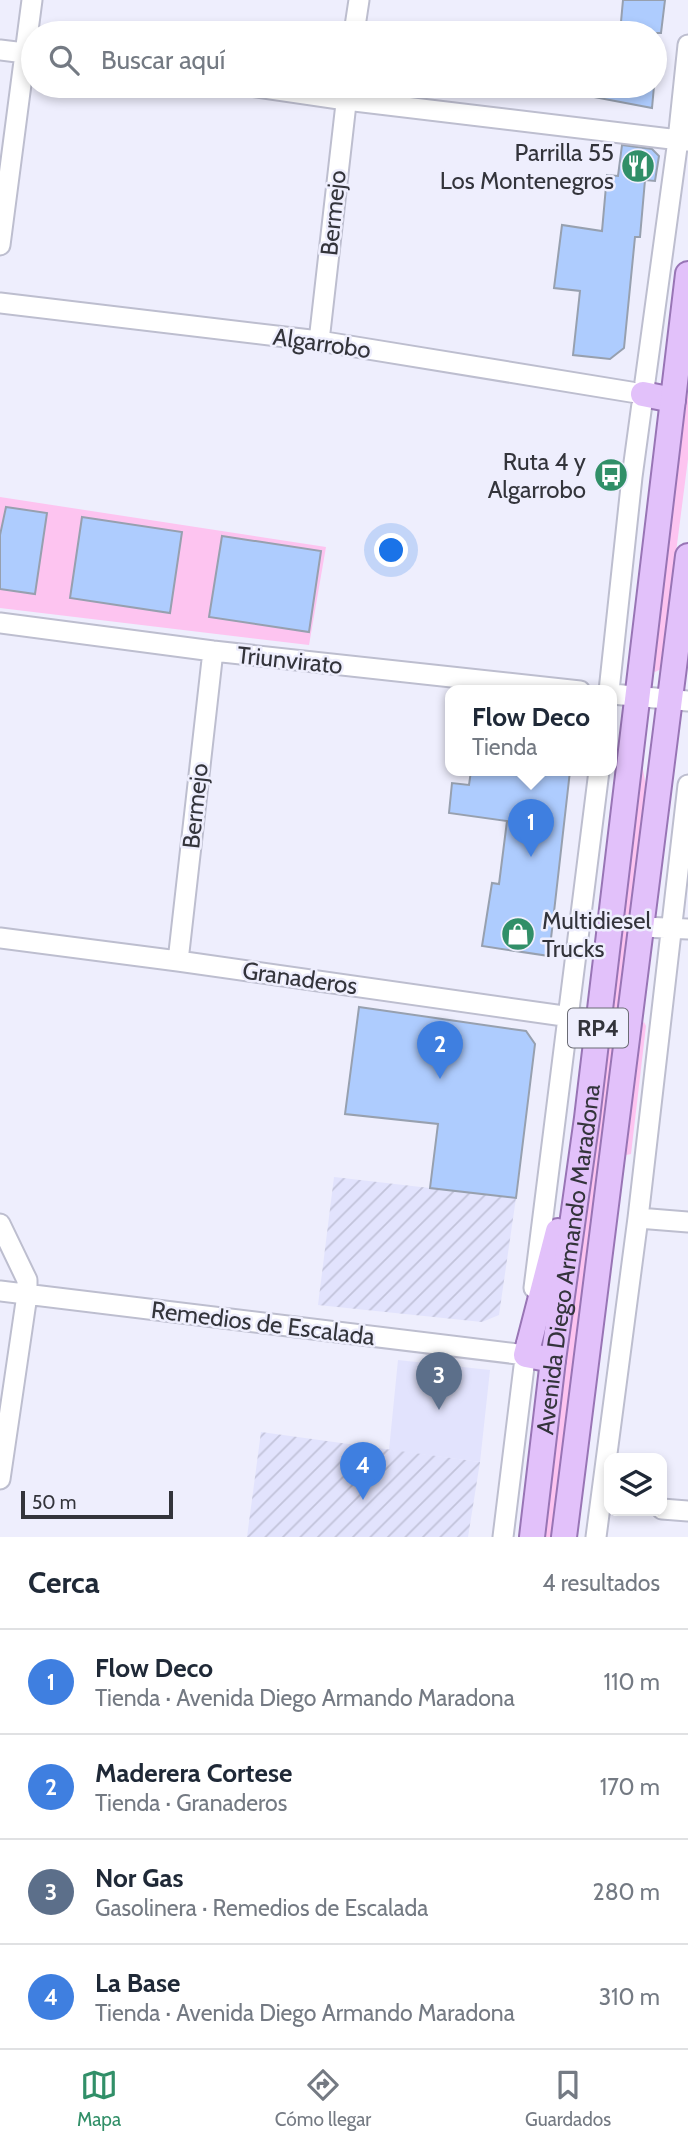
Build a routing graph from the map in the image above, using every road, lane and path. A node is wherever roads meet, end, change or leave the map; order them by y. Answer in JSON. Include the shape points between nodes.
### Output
{"nodes":[{"id":1,"x":32,"y":0,"type":"edge"},
{"id":2,"x":359,"y":0,"type":"edge"},
{"id":3,"x":31,"y":21,"type":"edge"},
{"id":4,"x":356,"y":21,"type":"edge"},
{"id":5,"x":688,"y":46,"type":"edge"},
{"id":6,"x":0,"y":50,"type":"edge"},
{"id":7,"x":21,"y":53,"type":"edge"},
{"id":8,"x":22,"y":98,"type":"edge"},
{"id":9,"x":346,"y":98,"type":"edge"},
{"id":10,"x":382,"y":98,"type":"edge"},
{"id":11,"x":683,"y":141,"type":"edge"},
{"id":12,"x":0,"y":245,"type":"edge"},
{"id":13,"x":688,"y":274,"type":"edge"},
{"id":14,"x":0,"y":303,"type":"edge"},
{"id":15,"x":319,"y":341,"type":"junction"},
{"id":16,"x":643,"y":394,"type":"junction"},
{"id":17,"x":673,"y":400,"type":"junction"},
{"id":18,"x":688,"y":556,"type":"edge"},
{"id":19,"x":0,"y":623,"type":"edge"},
{"id":20,"x":213,"y":651,"type":"junction"},
{"id":21,"x":525,"y":685,"type":"edge"},
{"id":22,"x":611,"y":685,"type":"edge"},
{"id":23,"x":617,"y":693,"type":"edge"},
{"id":24,"x":637,"y":696,"type":"junction"},
{"id":25,"x":679,"y":700,"type":"edge"},
{"id":26,"x":598,"y":776,"type":"edge"},
{"id":27,"x":688,"y":785,"type":"edge"},
{"id":28,"x":643,"y":927,"type":"junction"},
{"id":29,"x":679,"y":929,"type":"edge"},
{"id":30,"x":0,"y":939,"type":"edge"},
{"id":31,"x":178,"y":961,"type":"junction"},
{"id":32,"x":605,"y":972,"type":"junction"},
{"id":33,"x":636,"y":976,"type":"junction"},
{"id":34,"x":568,"y":1017,"type":"junction"},
{"id":35,"x":599,"y":1021,"type":"junction"},
{"id":36,"x":587,"y":1118,"type":"junction"},
{"id":37,"x":638,"y":1218,"type":"junction"},
{"id":38,"x":688,"y":1222,"type":"edge"},
{"id":39,"x":0,"y":1224,"type":"edge"},
{"id":40,"x":0,"y":1291,"type":"edge"},
{"id":41,"x":27,"y":1295,"type":"junction"},
{"id":42,"x":526,"y":1355,"type":"junction"},
{"id":43,"x":553,"y":1360,"type":"junction"},
{"id":44,"x":611,"y":1453,"type":"edge"},
{"id":45,"x":0,"y":1479,"type":"edge"},
{"id":46,"x":604,"y":1508,"type":"edge"},
{"id":47,"x":667,"y":1509,"type":"edge"},
{"id":48,"x":688,"y":1511,"type":"edge"},
{"id":49,"x":503,"y":1537,"type":"edge"},
{"id":50,"x":532,"y":1537,"type":"edge"},
{"id":51,"x":564,"y":1537,"type":"edge"},
{"id":52,"x":596,"y":1537,"type":"edge"}],
"edges":[{"from":1,"to":3,"type":"street"},
{"from":2,"to":4,"type":"street"},
{"from":5,"to":11,"type":"street"},
{"from":6,"to":7,"type":"street"},
{"from":8,"to":12,"type":"street"},
{"from":9,"to":15,"type":"street","name":"Bermejo"},
{"from":10,"to":11,"type":"street"},
{"from":11,"to":16,"type":"street"},
{"from":13,"to":17,"type":"main road","name":"Avenida Diego Armando Maradona","number":"RP4"},
{"from":14,"to":15,"type":"street","name":"Algarrobo"},
{"from":15,"to":16,"type":"street","name":"Algarrobo"},
{"from":16,"to":17,"type":"main road"},
{"from":16,"to":22,"type":"street"},
{"from":17,"to":24,"type":"main road","name":"Avenida Diego Armando Maradona","number":"RP4"},
{"from":18,"to":25,"type":"main road","name":"Avenida Diego Armando Maradona","number":"RP4"},
{"from":19,"to":20,"type":"street","name":"Triunvirato"},
{"from":20,"to":21,"type":"street","name":"Triunvirato"},
{"from":20,"to":31,"type":"street","name":"Bermejo"},
{"from":23,"to":24,"type":"street"},
{"from":24,"to":25,"type":"street"},
{"from":24,"to":32,"type":"main road","name":"Avenida Diego Armando Maradona","number":"RP4"},
{"from":25,"to":28,"type":"main road","name":"Avenida Diego Armando Maradona","number":"RP4"},
{"from":26,"to":34,"type":"street","name":"Avenida Diego Armando Maradona"},
{"from":27,"to":29,"type":"street"},
{"from":28,"to":29,"type":"street"},
{"from":28,"to":33,"type":"main road","name":"Avenida Diego Armando Maradona","number":"RP4"},
{"from":29,"to":37,"type":"street"},
{"from":30,"to":31,"type":"street","name":"Granaderos"},
{"from":31,"to":34,"type":"street","name":"Granaderos"},
{"from":32,"to":33,"type":"main road"},
{"from":32,"to":35,"type":"main road","name":"Avenida Diego Armando Maradona","number":"RP4"},
{"from":33,"to":51,"type":"main road","name":"Avenida Diego Armando Maradona","number":"RP4"},
{"from":34,"to":35,"type":"street","name":"Granaderos"},
{"from":34,"to":42,"type":"street","name":"Avenida Diego Armando Maradona"},
{"from":35,"to":36,"type":"main road","name":"Avenida Diego Armando Maradona","number":"RP4"},
{"from":36,"to":42,"type":"main road"},
{"from":36,"to":43,"type":"main road","name":"Avenida Diego Armando Maradona","number":"RP4"},
{"from":37,"to":38,"type":"street"},
{"from":37,"to":44,"type":"street"},
{"from":39,"to":41,"type":"street","via":[[27,1280]]},
{"from":40,"to":41,"type":"street","name":"Remedios de Escalada"},
{"from":41,"to":42,"type":"street","name":"Remedios de Escalada"},
{"from":41,"to":45,"type":"street"},
{"from":42,"to":43,"type":"main road"},
{"from":42,"to":49,"type":"street","name":"Avenida Diego Armando Maradona"},
{"from":43,"to":50,"type":"main road","name":"Avenida Diego Armando Maradona","number":"RP4"},
{"from":46,"to":52,"type":"street"},
{"from":47,"to":48,"type":"street"}]}
